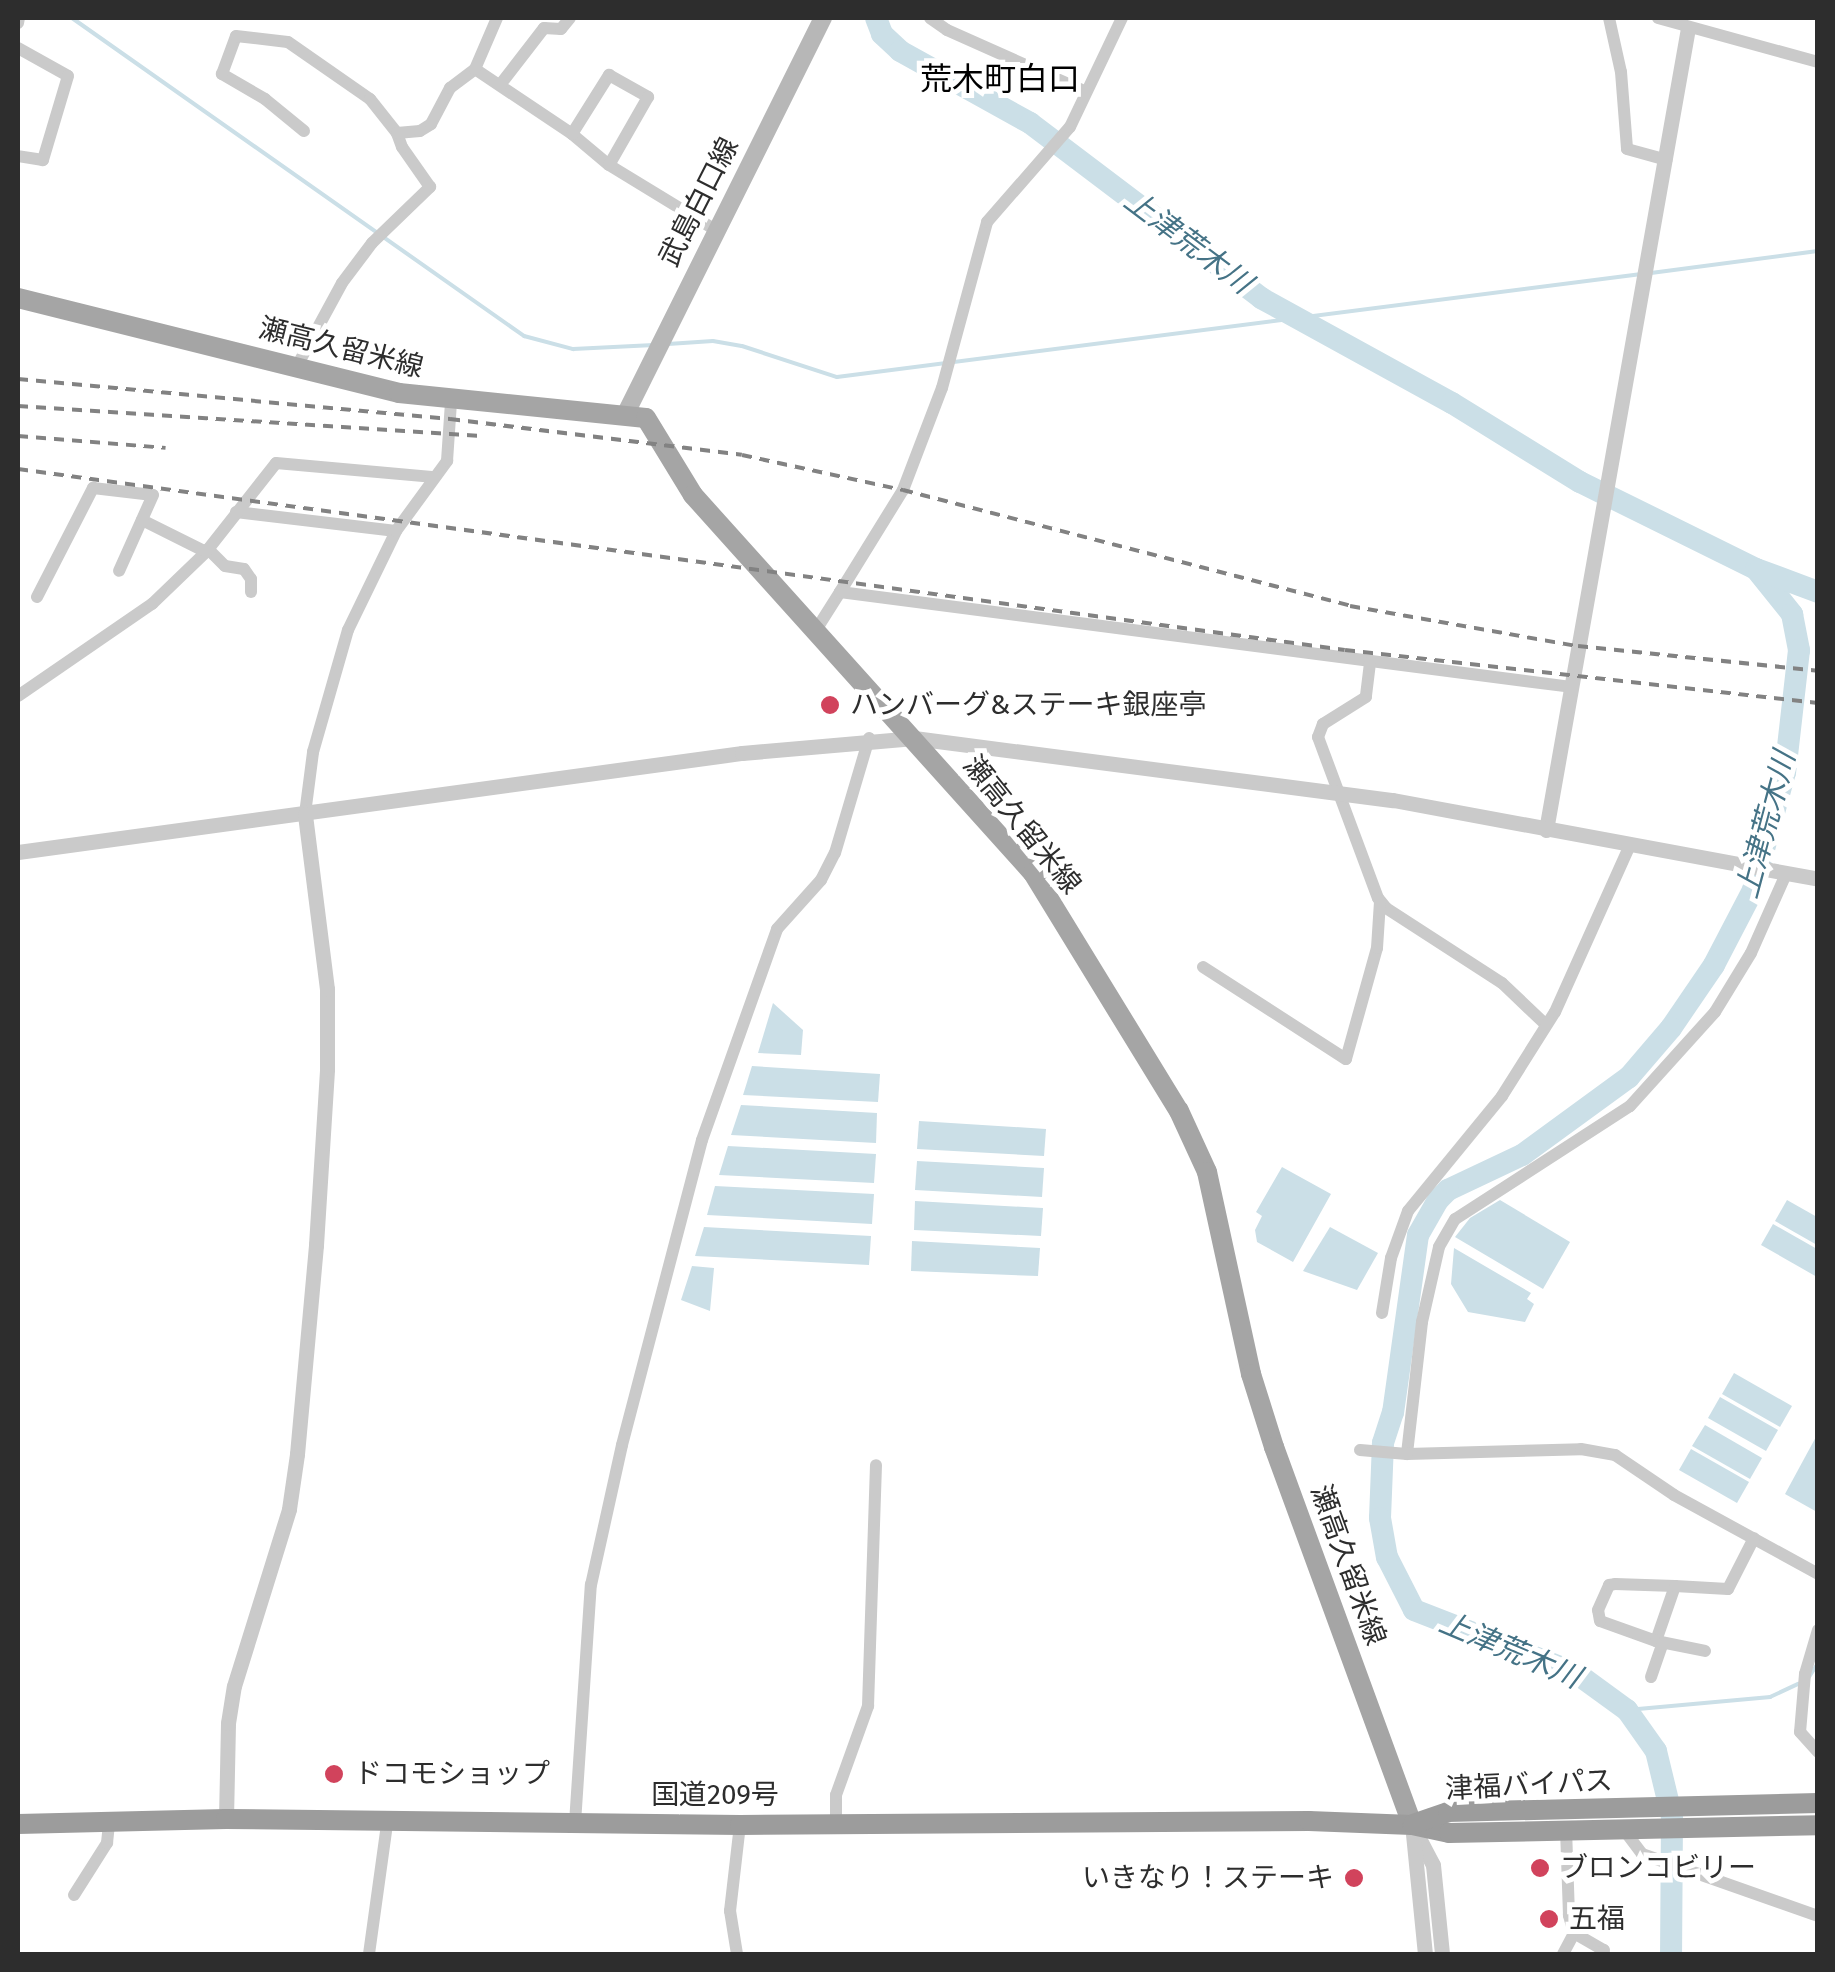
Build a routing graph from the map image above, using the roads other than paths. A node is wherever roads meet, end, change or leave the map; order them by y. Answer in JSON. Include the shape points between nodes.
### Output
{"nodes":[{"id":1,"x":496,"y":18,"type":"edge"},
{"id":2,"x":570,"y":18,"type":"edge"},
{"id":3,"x":823,"y":18,"type":"edge"},
{"id":4,"x":930,"y":18,"type":"edge"},
{"id":5,"x":1122,"y":18,"type":"edge"},
{"id":6,"x":1609,"y":18,"type":"edge"},
{"id":7,"x":1665,"y":18,"type":"edge"},
{"id":8,"x":1688,"y":28,"type":"junction"},
{"id":9,"x":18,"y":48,"type":"edge"},
{"id":10,"x":1818,"y":62,"type":"edge"},
{"id":11,"x":475,"y":68,"type":"junction"},
{"id":12,"x":500,"y":85,"type":"junction"},
{"id":13,"x":1086,"y":92,"type":"junction"},
{"id":14,"x":304,"y":131,"type":"dead end"},
{"id":15,"x":397,"y":132,"type":"junction"},
{"id":16,"x":572,"y":134,"type":"junction"},
{"id":17,"x":18,"y":156,"type":"edge"},
{"id":18,"x":1667,"y":160,"type":"junction"},
{"id":19,"x":609,"y":166,"type":"junction"},
{"id":20,"x":716,"y":230,"type":"junction"},
{"id":21,"x":18,"y":298,"type":"edge"},
{"id":22,"x":297,"y":366,"type":"junction"},
{"id":23,"x":452,"y":402,"type":"junction"},
{"id":24,"x":626,"y":413,"type":"junction"},
{"id":25,"x":434,"y":477,"type":"junction"},
{"id":26,"x":236,"y":512,"type":"junction"},
{"id":27,"x":142,"y":520,"type":"junction"},
{"id":28,"x":396,"y":531,"type":"junction"},
{"id":29,"x":207,"y":550,"type":"junction"},
{"id":30,"x":120,"y":571,"type":"dead end"},
{"id":31,"x":251,"y":592,"type":"dead end"},
{"id":32,"x":840,"y":592,"type":"junction"},
{"id":33,"x":37,"y":597,"type":"dead end"},
{"id":34,"x":816,"y":630,"type":"junction"},
{"id":35,"x":1370,"y":663,"type":"junction"},
{"id":36,"x":1571,"y":687,"type":"junction"},
{"id":37,"x":18,"y":696,"type":"edge"},
{"id":38,"x":870,"y":738,"type":"junction"},
{"id":39,"x":914,"y":738,"type":"junction"},
{"id":40,"x":1342,"y":793,"type":"junction"},
{"id":41,"x":305,"y":814,"type":"junction"},
{"id":42,"x":1546,"y":830,"type":"junction"},
{"id":43,"x":1630,"y":845,"type":"junction"},
{"id":44,"x":18,"y":852,"type":"edge"},
{"id":45,"x":1786,"y":874,"type":"junction"},
{"id":46,"x":1818,"y":879,"type":"edge"},
{"id":47,"x":1380,"y":901,"type":"junction"},
{"id":48,"x":1203,"y":967,"type":"dead end"},
{"id":49,"x":1544,"y":1023,"type":"junction"},
{"id":50,"x":1382,"y":1313,"type":"dead end"},
{"id":51,"x":1360,"y":1450,"type":"dead end"},
{"id":52,"x":1408,"y":1454,"type":"junction"},
{"id":53,"x":876,"y":1466,"type":"dead end"},
{"id":54,"x":1754,"y":1538,"type":"junction"},
{"id":55,"x":1818,"y":1574,"type":"edge"},
{"id":56,"x":1674,"y":1586,"type":"junction"},
{"id":57,"x":1818,"y":1630,"type":"edge"},
{"id":58,"x":1659,"y":1642,"type":"junction"},
{"id":59,"x":1706,"y":1650,"type":"dead end"},
{"id":60,"x":1651,"y":1677,"type":"dead end"},
{"id":61,"x":1818,"y":1752,"type":"edge"},
{"id":62,"x":1818,"y":1802,"type":"edge"},
{"id":63,"x":226,"y":1820,"type":"junction"},
{"id":64,"x":836,"y":1822,"type":"junction"},
{"id":65,"x":575,"y":1823,"type":"junction"},
{"id":66,"x":18,"y":1824,"type":"edge"},
{"id":67,"x":109,"y":1824,"type":"junction"},
{"id":68,"x":388,"y":1824,"type":"junction"},
{"id":69,"x":740,"y":1824,"type":"junction"},
{"id":70,"x":1412,"y":1824,"type":"junction"},
{"id":71,"x":1818,"y":1825,"type":"edge"},
{"id":72,"x":1624,"y":1830,"type":"junction"},
{"id":73,"x":1566,"y":1831,"type":"junction"},
{"id":74,"x":74,"y":1894,"type":"dead end"},
{"id":75,"x":1817,"y":1916,"type":"edge"},
{"id":76,"x":1574,"y":1933,"type":"junction"},
{"id":77,"x":369,"y":1954,"type":"edge"},
{"id":78,"x":737,"y":1954,"type":"edge"},
{"id":79,"x":1425,"y":1954,"type":"edge"},
{"id":80,"x":1442,"y":1954,"type":"edge"},
{"id":81,"x":1564,"y":1954,"type":"edge"},
{"id":82,"x":1601,"y":1954,"type":"edge"}],
"edges":[{"from":1,"to":11,"type":"street"},
{"from":2,"to":12,"type":"street","via":[[560,30],[544,28]]},
{"from":3,"to":20,"type":"main road","name":"武島白口線"},
{"from":4,"to":13,"type":"street"},
{"from":5,"to":13,"type":"street"},
{"from":6,"to":18,"type":"street","via":[[1627,149]]},
{"from":7,"to":8,"type":"street"},
{"from":8,"to":10,"type":"street"},
{"from":8,"to":18,"type":"street"},
{"from":9,"to":17,"type":"street","via":[[68,76],[44,160]]},
{"from":11,"to":12,"type":"street"},
{"from":11,"to":15,"type":"street","via":[[450,88],[432,124],[420,132]]},
{"from":12,"to":16,"type":"street"},
{"from":13,"to":32,"type":"street","via":[[1070,127],[987,222],[942,388],[903,490]]},
{"from":14,"to":15,"type":"street","via":[[222,74],[236,36],[288,42],[370,99]]},
{"from":15,"to":22,"type":"street","via":[[430,187],[342,282]]},
{"from":16,"to":19,"type":"street"},
{"from":16,"to":19,"type":"street","via":[[610,75],[648,97]]},
{"from":18,"to":36,"type":"street"},
{"from":19,"to":20,"type":"street"},
{"from":20,"to":24,"type":"main road","name":"武島白口線"},
{"from":21,"to":22,"type":"main road","name":"瀬高久留米線"},
{"from":22,"to":23,"type":"main road","name":"瀬高久留米線"},
{"from":23,"to":24,"type":"main road","name":"瀬高久留米線"},
{"from":23,"to":25,"type":"street","via":[[447,461]]},
{"from":24,"to":34,"type":"main road","name":"瀬高久留米線","via":[[646,418],[686,486]]},
{"from":25,"to":26,"type":"street","via":[[284,460]]},
{"from":25,"to":28,"type":"street"},
{"from":26,"to":28,"type":"street"},
{"from":26,"to":29,"type":"street"},
{"from":27,"to":29,"type":"street"},
{"from":27,"to":30,"type":"street"},
{"from":27,"to":33,"type":"street","via":[[153,496],[93,488]]},
{"from":28,"to":41,"type":"street","via":[[343,644],[313,752]]},
{"from":29,"to":31,"type":"street","via":[[225,566],[244,570]]},
{"from":29,"to":37,"type":"street","via":[[127,624]]},
{"from":32,"to":34,"type":"street"},
{"from":32,"to":35,"type":"street"},
{"from":34,"to":39,"type":"main road","name":"瀬高久留米線"},
{"from":35,"to":36,"type":"street"},
{"from":35,"to":40,"type":"street","via":[[1366,697],[1318,730]]},
{"from":36,"to":42,"type":"street"},
{"from":38,"to":39,"type":"street"},
{"from":38,"to":41,"type":"street"},
{"from":38,"to":65,"type":"street","via":[[835,853],[821,880],[777,929],[702,1140],[592,1585]]},
{"from":39,"to":40,"type":"street"},
{"from":39,"to":70,"type":"main road","name":"瀬高久留米線","via":[[1033,872],[1170,1095],[1208,1172],[1251,1374]]},
{"from":40,"to":42,"type":"street"},
{"from":40,"to":47,"type":"street"},
{"from":41,"to":44,"type":"street"},
{"from":41,"to":63,"type":"street","via":[[327,989],[316,1245],[297,1454],[288,1509],[234,1686]]},
{"from":42,"to":43,"type":"street"},
{"from":43,"to":45,"type":"street"},
{"from":43,"to":49,"type":"street","via":[[1555,1012]]},
{"from":45,"to":46,"type":"street"},
{"from":45,"to":52,"type":"street","via":[[1751,953],[1715,1012],[1630,1106],[1455,1220],[1439,1247],[1422,1322]]},
{"from":47,"to":48,"type":"street","via":[[1377,948],[1346,1059]]},
{"from":47,"to":49,"type":"street","via":[[1502,983]]},
{"from":49,"to":50,"type":"street","via":[[1502,1096],[1408,1211]]},
{"from":51,"to":52,"type":"street"},
{"from":52,"to":54,"type":"street","via":[[1582,1449],[1615,1455]]},
{"from":53,"to":64,"type":"street","via":[[868,1706],[836,1796]]},
{"from":54,"to":55,"type":"street"},
{"from":54,"to":56,"type":"street","via":[[1728,1589]]},
{"from":56,"to":58,"type":"street"},
{"from":56,"to":58,"type":"street","via":[[1608,1584],[1598,1610],[1600,1621]]},
{"from":57,"to":61,"type":"street","via":[[1805,1674],[1800,1732]]},
{"from":58,"to":59,"type":"street"},
{"from":58,"to":60,"type":"street"},
{"from":62,"to":70,"type":"highway","name":"津福バイパス","via":[[1448,1812]]},
{"from":63,"to":67,"type":"highway","name":"国道209号"},
{"from":63,"to":68,"type":"highway","name":"国道209号"},
{"from":64,"to":69,"type":"highway","name":"国道209号"},
{"from":64,"to":70,"type":"highway","name":"国道209号"},
{"from":65,"to":68,"type":"highway","name":"国道209号"},
{"from":65,"to":69,"type":"highway","name":"国道209号"},
{"from":66,"to":67,"type":"highway","name":"国道209号"},
{"from":67,"to":74,"type":"street","via":[[107,1843]]},
{"from":68,"to":77,"type":"street"},
{"from":69,"to":78,"type":"street","via":[[730,1911]]},
{"from":70,"to":73,"type":"highway","name":"津福バイパス","via":[[1449,1833]]},
{"from":70,"to":79,"type":"street"},
{"from":70,"to":80,"type":"street","via":[[1434,1865]]},
{"from":71,"to":72,"type":"highway","name":"津福バイパス"},
{"from":72,"to":73,"type":"highway","name":"津福バイパス"},
{"from":72,"to":75,"type":"street","via":[[1642,1854]]},
{"from":73,"to":76,"type":"street"},
{"from":76,"to":81,"type":"street"},
{"from":76,"to":82,"type":"street"}]}
